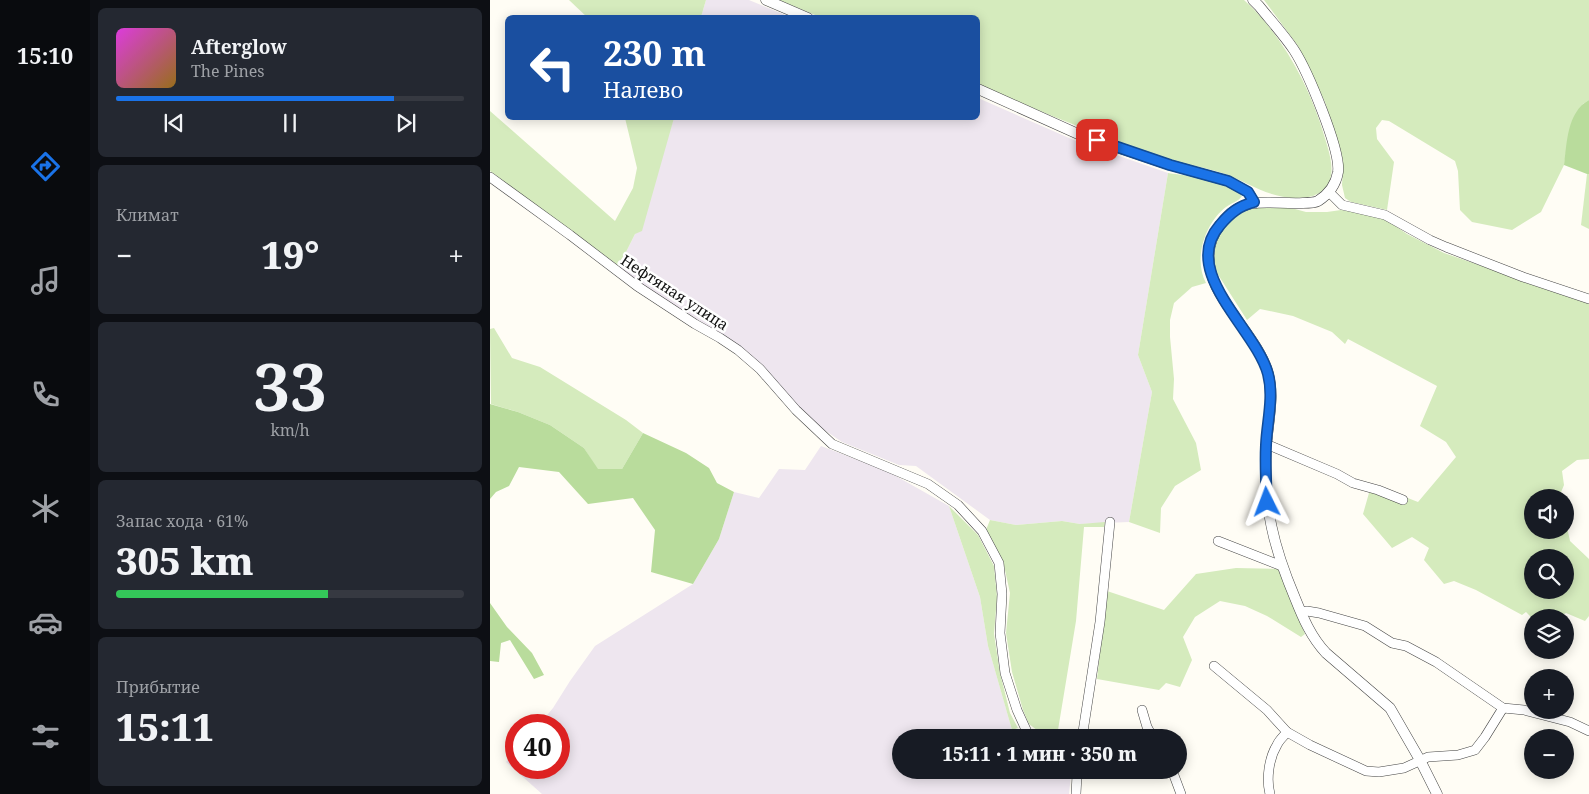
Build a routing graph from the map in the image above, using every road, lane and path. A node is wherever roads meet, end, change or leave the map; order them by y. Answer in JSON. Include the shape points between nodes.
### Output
{"nodes":[{"id":1,"x":766,"y":0,"type":"edge"},
{"id":2,"x":1253,"y":0,"type":"edge"},
{"id":3,"x":801,"y":15,"type":"edge"},
{"id":4,"x":980,"y":90,"type":"edge"},
{"id":5,"x":490,"y":177,"type":"edge"},
{"id":6,"x":1329,"y":192,"type":"junction"},
{"id":7,"x":1254,"y":202,"type":"junction"},
{"id":8,"x":1589,"y":299,"type":"edge"},
{"id":9,"x":1266,"y":444,"type":"junction"},
{"id":10,"x":1403,"y":500,"type":"dead end"},
{"id":11,"x":1110,"y":522,"type":"dead end"},
{"id":12,"x":1218,"y":541,"type":"dead end"},
{"id":13,"x":1282,"y":566,"type":"junction"},
{"id":14,"x":1301,"y":612,"type":"junction"},
{"id":15,"x":1214,"y":666,"type":"dead end"},
{"id":16,"x":1503,"y":708,"type":"junction"},
{"id":17,"x":1142,"y":710,"type":"dead end"},
{"id":18,"x":1026,"y":729,"type":"edge"},
{"id":19,"x":1083,"y":729,"type":"edge"},
{"id":20,"x":1148,"y":729,"type":"edge"},
{"id":21,"x":1589,"y":731,"type":"edge"},
{"id":22,"x":1287,"y":732,"type":"junction"},
{"id":23,"x":1420,"y":760,"type":"junction"},
{"id":24,"x":1077,"y":779,"type":"edge"},
{"id":25,"x":1175,"y":779,"type":"edge"},
{"id":26,"x":1076,"y":794,"type":"edge"},
{"id":27,"x":1181,"y":794,"type":"edge"},
{"id":28,"x":1270,"y":794,"type":"edge"},
{"id":29,"x":1436,"y":794,"type":"edge"}],
"edges":[{"from":1,"to":3,"type":"street"},
{"from":2,"to":6,"type":"street","via":[[1294,50],[1322,107],[1338,170]]},
{"from":4,"to":7,"type":"street","via":[[1078,134],[1228,181],[1248,192]]},
{"from":5,"to":18,"type":"street","name":"Нефтяная улица","via":[[637,286],[738,350],[832,444],[928,484],[958,505],[982,531],[999,563],[1002,594],[1000,633],[1005,673]]},
{"from":6,"to":7,"type":"street","via":[[1317,202]]},
{"from":6,"to":8,"type":"street","via":[[1342,205],[1385,214],[1446,248]]},
{"from":7,"to":9,"type":"street","via":[[1230,213],[1215,230],[1208,261],[1218,291],[1252,340],[1268,373],[1271,390]]},
{"from":9,"to":10,"type":"street","via":[[1353,483]]},
{"from":9,"to":13,"type":"street","via":[[1267,502]]},
{"from":11,"to":19,"type":"street","via":[[1100,622]]},
{"from":12,"to":13,"type":"street"},
{"from":13,"to":14,"type":"street"},
{"from":14,"to":16,"type":"street","via":[[1319,613],[1365,626],[1392,643],[1406,646],[1436,662]]},
{"from":14,"to":23,"type":"street","via":[[1316,643],[1390,708]]},
{"from":15,"to":22,"type":"street","via":[[1268,710]]},
{"from":16,"to":21,"type":"street","via":[[1570,722]]},
{"from":16,"to":23,"type":"street","via":[[1475,750]]},
{"from":17,"to":20,"type":"street"},
{"from":22,"to":23,"type":"street","via":[[1366,771],[1404,768]]},
{"from":22,"to":28,"type":"street","via":[[1273,753],[1269,770]]},
{"from":23,"to":29,"type":"street"},
{"from":24,"to":26,"type":"street"},
{"from":25,"to":27,"type":"street"}]}
